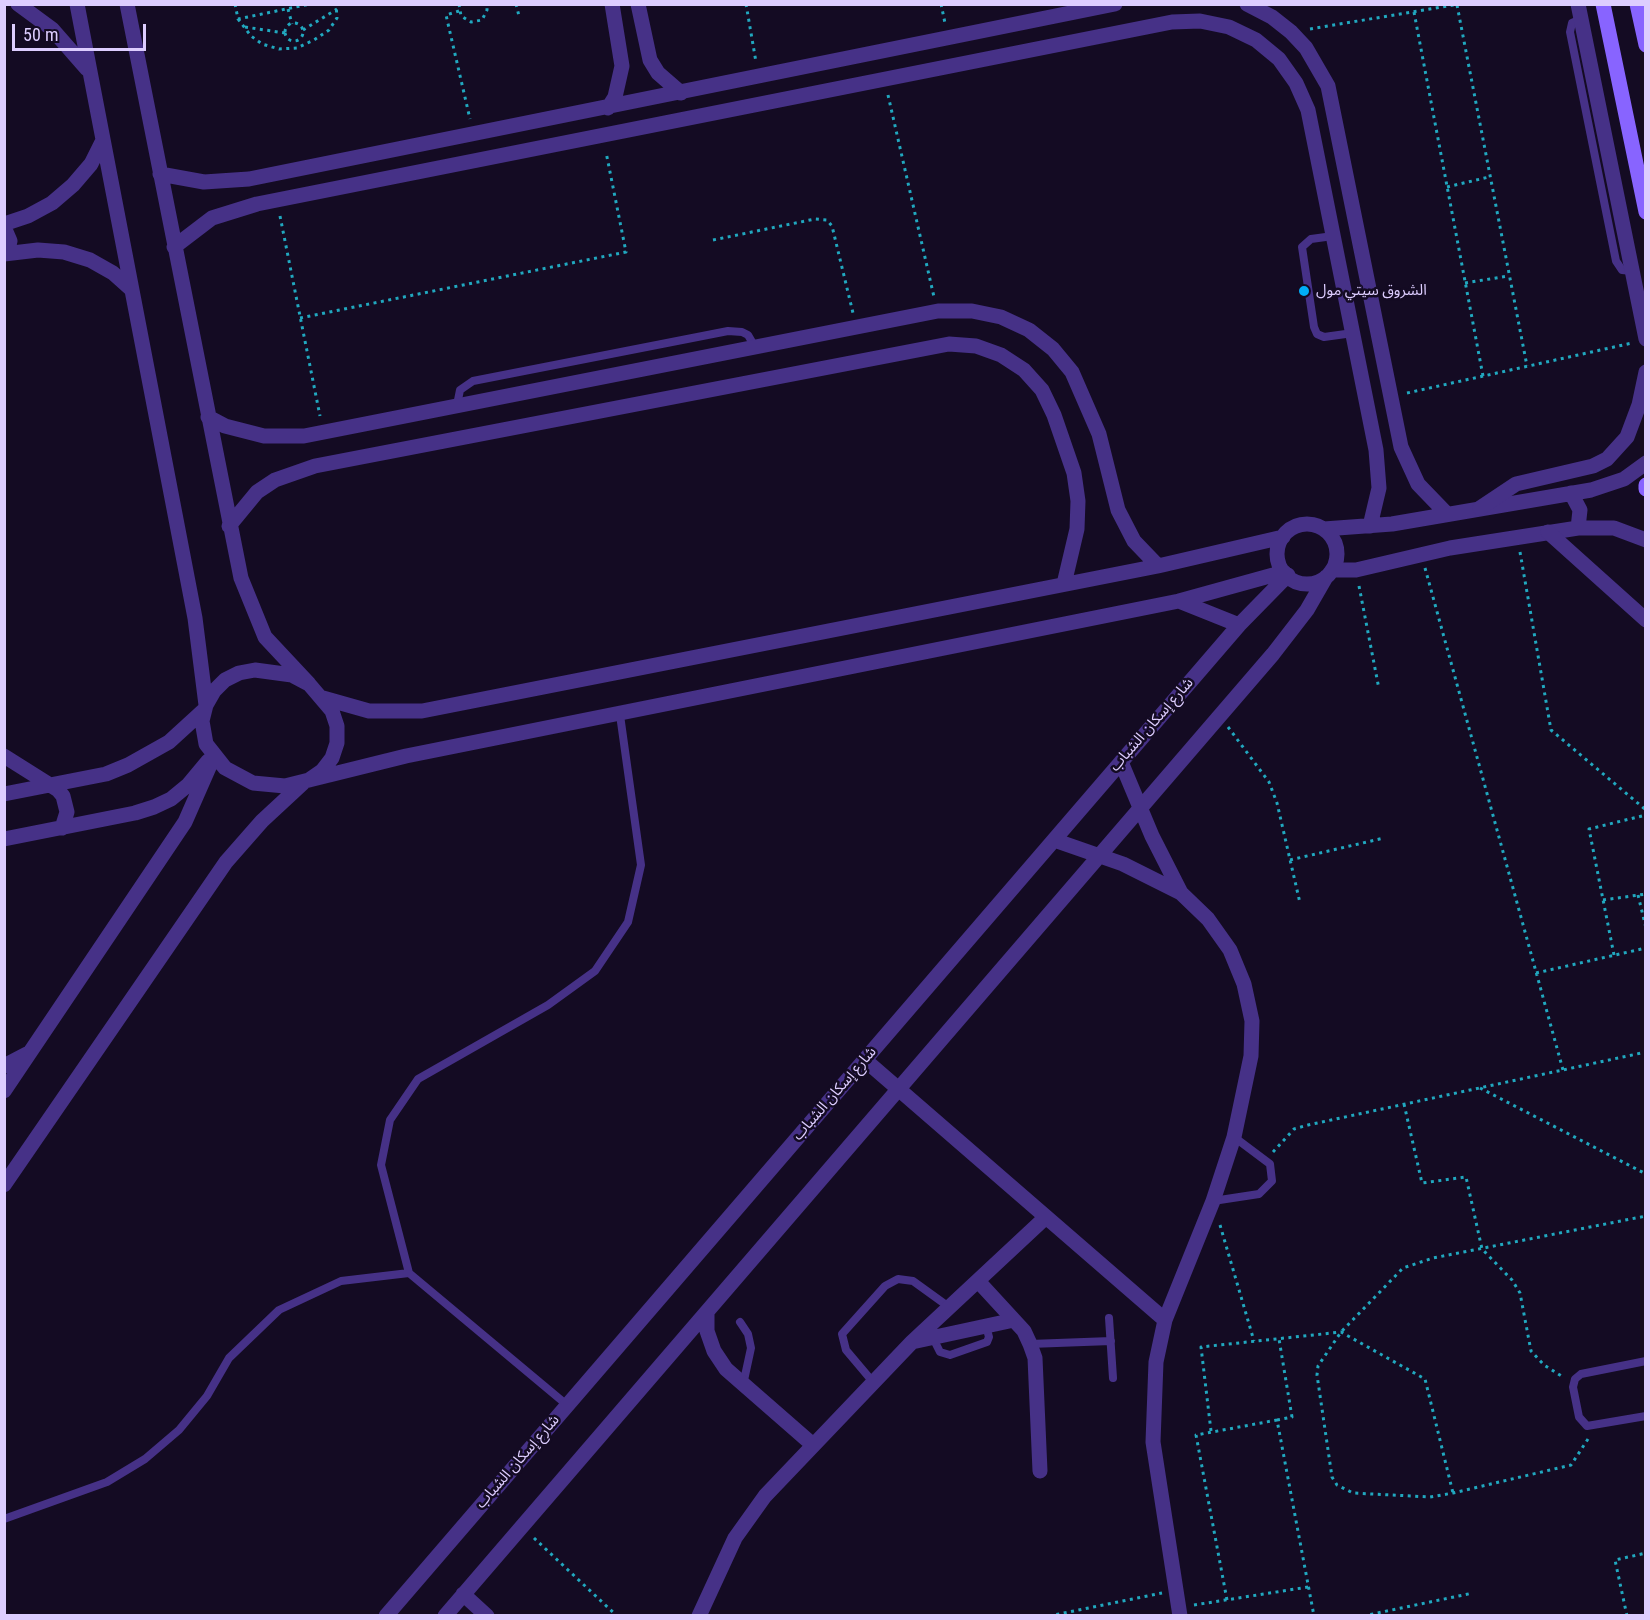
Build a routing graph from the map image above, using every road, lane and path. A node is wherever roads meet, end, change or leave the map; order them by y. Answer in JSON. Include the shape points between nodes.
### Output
{"nodes":[{"id":1,"x":18,"y":4,"type":"edge"},
{"id":2,"x":77,"y":4,"type":"edge"},
{"id":3,"x":127,"y":4,"type":"edge"},
{"id":4,"x":235,"y":4,"type":"edge"},
{"id":5,"x":310,"y":4,"type":"edge"},
{"id":6,"x":459,"y":4,"type":"edge"},
{"id":7,"x":487,"y":4,"type":"edge"},
{"id":8,"x":516,"y":4,"type":"edge"},
{"id":9,"x":612,"y":4,"type":"edge"},
{"id":10,"x":638,"y":4,"type":"edge"},
{"id":11,"x":746,"y":4,"type":"edge"},
{"id":12,"x":1115,"y":4,"type":"edge"},
{"id":13,"x":1247,"y":4,"type":"edge"},
{"id":14,"x":1603,"y":4,"type":"edge"},
{"id":15,"x":1637,"y":4,"type":"edge"},
{"id":16,"x":1458,"y":5,"type":"edge"},
{"id":17,"x":337,"y":7,"type":"edge"},
{"id":18,"x":288,"y":9,"type":"junction"},
{"id":19,"x":459,"y":12,"type":"junction"},
{"id":20,"x":1414,"y":12,"type":"junction"},
{"id":21,"x":1579,"y":12,"type":"edge"},
{"id":22,"x":519,"y":16,"type":"dead end"},
{"id":23,"x":238,"y":19,"type":"junction"},
{"id":24,"x":292,"y":24,"type":"junction"},
{"id":25,"x":243,"y":26,"type":"junction"},
{"id":26,"x":303,"y":30,"type":"junction"},
{"id":27,"x":1291,"y":32,"type":"junction"},
{"id":28,"x":285,"y":33,"type":"junction"},
{"id":29,"x":296,"y":41,"type":"junction"},
{"id":30,"x":1646,"y":45,"type":"edge"},
{"id":31,"x":297,"y":48,"type":"junction"},
{"id":32,"x":90,"y":72,"type":"junction"},
{"id":33,"x":759,"y":77,"type":"junction"},
{"id":34,"x":884,"y":79,"type":"junction"},
{"id":35,"x":681,"y":93,"type":"junction"},
{"id":36,"x":608,"y":108,"type":"junction"},
{"id":37,"x":473,"y":135,"type":"junction"},
{"id":38,"x":602,"y":135,"type":"junction"},
{"id":39,"x":103,"y":140,"type":"junction"},
{"id":40,"x":160,"y":174,"type":"junction"},
{"id":41,"x":1490,"y":177,"type":"junction"},
{"id":42,"x":1447,"y":188,"type":"junction"},
{"id":43,"x":276,"y":200,"type":"junction"},
{"id":44,"x":1646,"y":212,"type":"edge"},
{"id":45,"x":4,"y":226,"type":"edge"},
{"id":46,"x":1333,"y":236,"type":"junction"},
{"id":47,"x":713,"y":240,"type":"dead end"},
{"id":48,"x":174,"y":247,"type":"junction"},
{"id":49,"x":6,"y":253,"type":"edge"},
{"id":50,"x":1509,"y":275,"type":"junction"},
{"id":51,"x":1466,"y":283,"type":"junction"},
{"id":52,"x":132,"y":290,"type":"junction"},
{"id":53,"x":938,"y":311,"type":"junction"},
{"id":54,"x":300,"y":318,"type":"junction"},
{"id":55,"x":856,"y":327,"type":"junction"},
{"id":56,"x":1353,"y":333,"type":"junction"},
{"id":57,"x":1640,"y":340,"type":"edge"},
{"id":58,"x":1527,"y":366,"type":"junction"},
{"id":59,"x":1646,"y":372,"type":"edge"},
{"id":60,"x":1483,"y":376,"type":"junction"},
{"id":61,"x":1391,"y":396,"type":"junction"},
{"id":62,"x":208,"y":417,"type":"junction"},
{"id":63,"x":323,"y":432,"type":"junction"},
{"id":64,"x":1646,"y":463,"type":"edge"},
{"id":65,"x":1571,"y":493,"type":"junction"},
{"id":66,"x":1480,"y":508,"type":"junction"},
{"id":67,"x":1446,"y":513,"type":"junction"},
{"id":68,"x":229,"y":526,"type":"junction"},
{"id":69,"x":1370,"y":526,"type":"junction"},
{"id":70,"x":1578,"y":528,"type":"junction"},
{"id":71,"x":1324,"y":529,"type":"junction"},
{"id":72,"x":1548,"y":532,"type":"junction"},
{"id":73,"x":1283,"y":537,"type":"junction"},
{"id":74,"x":1518,"y":537,"type":"junction"},
{"id":75,"x":1646,"y":540,"type":"edge"},
{"id":76,"x":1421,"y":554,"type":"junction"},
{"id":77,"x":1158,"y":566,"type":"junction"},
{"id":78,"x":1356,"y":570,"type":"junction"},
{"id":79,"x":1286,"y":574,"type":"junction"},
{"id":80,"x":1329,"y":574,"type":"junction"},
{"id":81,"x":1064,"y":584,"type":"junction"},
{"id":82,"x":1179,"y":602,"type":"junction"},
{"id":83,"x":1646,"y":620,"type":"edge"},
{"id":84,"x":1239,"y":625,"type":"junction"},
{"id":85,"x":309,"y":684,"type":"junction"},
{"id":86,"x":1379,"y":689,"type":"dead end"},
{"id":87,"x":323,"y":698,"type":"junction"},
{"id":88,"x":205,"y":707,"type":"junction"},
{"id":89,"x":620,"y":714,"type":"junction"},
{"id":90,"x":1220,"y":717,"type":"junction"},
{"id":91,"x":213,"y":755,"type":"junction"},
{"id":92,"x":4,"y":756,"type":"edge"},
{"id":93,"x":1121,"y":762,"type":"junction"},
{"id":94,"x":306,"y":782,"type":"junction"},
{"id":95,"x":51,"y":785,"type":"junction"},
{"id":96,"x":4,"y":794,"type":"edge"},
{"id":97,"x":1141,"y":809,"type":"junction"},
{"id":98,"x":1646,"y":810,"type":"edge"},
{"id":99,"x":1646,"y":815,"type":"edge"},
{"id":100,"x":62,"y":828,"type":"junction"},
{"id":101,"x":1384,"y":838,"type":"dead end"},
{"id":102,"x":4,"y":839,"type":"edge"},
{"id":103,"x":1054,"y":840,"type":"junction"},
{"id":104,"x":1100,"y":856,"type":"junction"},
{"id":105,"x":1290,"y":860,"type":"junction"},
{"id":106,"x":1181,"y":892,"type":"junction"},
{"id":107,"x":1646,"y":894,"type":"edge"},
{"id":108,"x":1638,"y":895,"type":"junction"},
{"id":109,"x":1603,"y":900,"type":"junction"},
{"id":110,"x":1300,"y":903,"type":"dead end"},
{"id":111,"x":1646,"y":928,"type":"edge"},
{"id":112,"x":1646,"y":948,"type":"edge"},
{"id":113,"x":1614,"y":955,"type":"junction"},
{"id":114,"x":1536,"y":973,"type":"junction"},
{"id":115,"x":30,"y":1052,"type":"junction"},
{"id":116,"x":1646,"y":1052,"type":"edge"},
{"id":117,"x":865,"y":1060,"type":"junction"},
{"id":118,"x":4,"y":1066,"type":"edge"},
{"id":119,"x":1563,"y":1070,"type":"junction"},
{"id":120,"x":1480,"y":1088,"type":"junction"},
{"id":121,"x":899,"y":1089,"type":"junction"},
{"id":122,"x":4,"y":1091,"type":"edge"},
{"id":123,"x":1404,"y":1104,"type":"junction"},
{"id":124,"x":1234,"y":1137,"type":"junction"},
{"id":125,"x":1265,"y":1160,"type":"junction"},
{"id":126,"x":1646,"y":1173,"type":"edge"},
{"id":127,"x":4,"y":1185,"type":"edge"},
{"id":128,"x":1213,"y":1201,"type":"junction"},
{"id":129,"x":1646,"y":1216,"type":"edge"},
{"id":130,"x":1046,"y":1217,"type":"junction"},
{"id":131,"x":1482,"y":1249,"type":"junction"},
{"id":132,"x":409,"y":1273,"type":"junction"},
{"id":133,"x":978,"y":1281,"type":"junction"},
{"id":134,"x":949,"y":1307,"type":"junction"},
{"id":135,"x":706,"y":1312,"type":"junction"},
{"id":136,"x":1110,"y":1318,"type":"dead end"},
{"id":137,"x":1014,"y":1320,"type":"junction"},
{"id":138,"x":1166,"y":1320,"type":"junction"},
{"id":139,"x":740,"y":1322,"type":"dead end"},
{"id":140,"x":1341,"y":1332,"type":"junction"},
{"id":141,"x":1279,"y":1339,"type":"junction"},
{"id":142,"x":1111,"y":1341,"type":"junction"},
{"id":143,"x":1254,"y":1341,"type":"junction"},
{"id":144,"x":912,"y":1342,"type":"junction"},
{"id":145,"x":1030,"y":1344,"type":"junction"},
{"id":146,"x":1646,"y":1361,"type":"edge"},
{"id":147,"x":1113,"y":1378,"type":"dead end"},
{"id":148,"x":873,"y":1382,"type":"junction"},
{"id":149,"x":1574,"y":1383,"type":"junction"},
{"id":150,"x":742,"y":1386,"type":"junction"},
{"id":151,"x":567,"y":1405,"type":"junction"},
{"id":152,"x":1646,"y":1416,"type":"edge"},
{"id":153,"x":1277,"y":1420,"type":"junction"},
{"id":154,"x":1595,"y":1427,"type":"junction"},
{"id":155,"x":1211,"y":1432,"type":"junction"},
{"id":156,"x":813,"y":1445,"type":"junction"},
{"id":157,"x":1040,"y":1471,"type":"dead end"},
{"id":158,"x":1453,"y":1493,"type":"junction"},
{"id":159,"x":4,"y":1519,"type":"edge"},
{"id":160,"x":522,"y":1527,"type":"junction"},
{"id":161,"x":1646,"y":1553,"type":"edge"},
{"id":162,"x":1308,"y":1587,"type":"junction"},
{"id":163,"x":1176,"y":1591,"type":"junction"},
{"id":164,"x":1473,"y":1593,"type":"dead end"},
{"id":165,"x":463,"y":1594,"type":"junction"},
{"id":166,"x":1227,"y":1600,"type":"junction"},
{"id":167,"x":1179,"y":1612,"type":"edge"},
{"id":168,"x":1054,"y":1615,"type":"edge"},
{"id":169,"x":386,"y":1616,"type":"edge"},
{"id":170,"x":445,"y":1616,"type":"edge"},
{"id":171,"x":487,"y":1616,"type":"edge"},
{"id":172,"x":617,"y":1616,"type":"edge"},
{"id":173,"x":699,"y":1616,"type":"edge"},
{"id":174,"x":1049,"y":1616,"type":"edge"},
{"id":175,"x":1314,"y":1616,"type":"edge"},
{"id":176,"x":1363,"y":1616,"type":"edge"},
{"id":177,"x":1627,"y":1616,"type":"edge"}],
"edges":[{"from":1,"to":32,"type":"street","via":[[52,30]]},
{"from":2,"to":32,"type":"street"},
{"from":3,"to":40,"type":"street"},
{"from":4,"to":23,"type":"path"},
{"from":5,"to":18,"type":"path"},
{"from":6,"to":19,"type":"path"},
{"from":7,"to":19,"type":"path","via":[[485,15],[476,22],[465,20]]},
{"from":8,"to":22,"type":"path"},
{"from":9,"to":36,"type":"street","via":[[622,66]]},
{"from":10,"to":35,"type":"street","via":[[650,60],[658,74]]},
{"from":11,"to":33,"type":"path"},
{"from":12,"to":33,"type":"street"},
{"from":13,"to":27,"type":"street"},
{"from":14,"to":44,"type":"main road"},
{"from":15,"to":30,"type":"main road"},
{"from":16,"to":20,"type":"path"},
{"from":16,"to":41,"type":"path"},
{"from":17,"to":26,"type":"path"},
{"from":17,"to":31,"type":"path","via":[[336,18],[328,30]]},
{"from":18,"to":23,"type":"path"},
{"from":18,"to":24,"type":"path"},
{"from":19,"to":37,"type":"path","via":[[446,15]]},
{"from":20,"to":27,"type":"path"},
{"from":20,"to":42,"type":"path"},
{"from":21,"to":57,"type":"street","via":[[1632,271]]},
{"from":23,"to":25,"type":"path"},
{"from":24,"to":26,"type":"path"},
{"from":24,"to":28,"type":"path"},
{"from":25,"to":28,"type":"path"},
{"from":25,"to":31,"type":"path","via":[[262,44],[279,49]]},
{"from":26,"to":29,"type":"path"},
{"from":27,"to":61,"type":"street","via":[[1306,48],[1328,87]]},
{"from":28,"to":29,"type":"path","via":[[289,40]]},
{"from":29,"to":31,"type":"path"},
{"from":32,"to":39,"type":"street"},
{"from":33,"to":35,"type":"street"},
{"from":34,"to":38,"type":"street"},
{"from":34,"to":46,"type":"street","via":[[1172,22],[1200,21],[1229,27],[1256,40],[1279,59],[1296,83],[1308,110]]},
{"from":34,"to":53,"type":"path"},
{"from":35,"to":36,"type":"street"},
{"from":36,"to":37,"type":"street"},
{"from":37,"to":40,"type":"street","via":[[238,180],[204,182]]},
{"from":38,"to":43,"type":"street"},
{"from":38,"to":54,"type":"path","via":[[626,252]]},
{"from":39,"to":45,"type":"street","via":[[74,185],[52,203]]},
{"from":39,"to":52,"type":"street"},
{"from":40,"to":48,"type":"street"},
{"from":41,"to":42,"type":"path"},
{"from":41,"to":50,"type":"path"},
{"from":42,"to":51,"type":"path"},
{"from":43,"to":48,"type":"street","via":[[212,218]]},
{"from":43,"to":54,"type":"path"},
{"from":45,"to":49,"type":"street","via":[[10,241]]},
{"from":46,"to":56,"type":"street"},
{"from":46,"to":56,"type":"lane","via":[[1311,239],[1302,247],[1314,327],[1324,337]]},
{"from":47,"to":55,"type":"path","via":[[815,219],[827,220],[833,230]]},
{"from":48,"to":62,"type":"street"},
{"from":49,"to":52,"type":"street","via":[[64,252],[114,273]]},
{"from":50,"to":51,"type":"path"},
{"from":50,"to":58,"type":"path"},
{"from":51,"to":60,"type":"path"},
{"from":52,"to":88,"type":"street","via":[[195,618]]},
{"from":53,"to":55,"type":"street"},
{"from":53,"to":77,"type":"street","via":[[972,311],[1001,317],[1029,330],[1053,349],[1072,372],[1087,402],[1125,526]]},
{"from":54,"to":63,"type":"path"},
{"from":55,"to":63,"type":"street"},
{"from":56,"to":69,"type":"street","via":[[1379,469]]},
{"from":57,"to":58,"type":"path"},
{"from":58,"to":60,"type":"path"},
{"from":59,"to":66,"type":"street","via":[[1627,437],[1607,459],[1593,466],[1516,484]]},
{"from":60,"to":61,"type":"path"},
{"from":61,"to":67,"type":"street","via":[[1408,466],[1418,484]]},
{"from":62,"to":63,"type":"street","via":[[225,426],[264,436]]},
{"from":62,"to":68,"type":"street"},
{"from":64,"to":65,"type":"street","via":[[1608,487]]},
{"from":65,"to":66,"type":"street"},
{"from":65,"to":70,"type":"street","via":[[1580,510]]},
{"from":66,"to":67,"type":"street"},
{"from":67,"to":69,"type":"street"},
{"from":68,"to":81,"type":"street","via":[[257,492],[296,471],[949,344],[984,349],[1024,370],[1042,390],[1054,414],[1074,473],[1078,501],[1077,529]]},
{"from":68,"to":85,"type":"street","via":[[241,578],[265,637]]},
{"from":69,"to":71,"type":"street"},
{"from":70,"to":72,"type":"street"},
{"from":70,"to":75,"type":"street","via":[[1614,528]]},
{"from":71,"to":73,"type":"street","via":[[1307,524],[1289,530]]},
{"from":71,"to":80,"type":"street","via":[[1337,553]]},
{"from":72,"to":74,"type":"street"},
{"from":72,"to":83,"type":"street"},
{"from":73,"to":77,"type":"street"},
{"from":73,"to":79,"type":"street","via":[[1278,555]]},
{"from":74,"to":76,"type":"street"},
{"from":74,"to":98,"type":"path","via":[[1551,730]]},
{"from":76,"to":78,"type":"street"},
{"from":76,"to":114,"type":"path"},
{"from":77,"to":81,"type":"street"},
{"from":78,"to":80,"type":"street"},
{"from":78,"to":86,"type":"path"},
{"from":79,"to":80,"type":"street","via":[[1308,583]]},
{"from":79,"to":82,"type":"street"},
{"from":79,"to":84,"type":"street","name":"شارع إسكان الشباب"},
{"from":80,"to":90,"type":"street","via":[[1294,627]]},
{"from":81,"to":87,"type":"street","via":[[422,711],[369,711]]},
{"from":82,"to":84,"type":"street"},
{"from":82,"to":89,"type":"street"},
{"from":84,"to":93,"type":"street","name":"شارع إسكان الشباب"},
{"from":85,"to":87,"type":"street"},
{"from":85,"to":88,"type":"street","via":[[273,671],[240,673],[225,680]]},
{"from":87,"to":94,"type":"street","via":[[337,726],[337,742],[322,771]]},
{"from":88,"to":91,"type":"street","via":[[202,731]]},
{"from":88,"to":95,"type":"street","via":[[169,742],[138,760],[106,774]]},
{"from":89,"to":94,"type":"street","via":[[406,756]]},
{"from":89,"to":132,"type":"lane","via":[[641,865],[628,922],[595,971],[548,1005],[418,1079],[390,1120],[381,1165]]},
{"from":90,"to":97,"type":"street"},
{"from":90,"to":105,"type":"path","via":[[1269,782]]},
{"from":91,"to":94,"type":"street","via":[[225,768],[253,783],[269,786]]},
{"from":91,"to":100,"type":"street","via":[[171,799],[135,813]]},
{"from":91,"to":115,"type":"street","via":[[185,822]]},
{"from":92,"to":95,"type":"street"},
{"from":93,"to":97,"type":"street"},
{"from":93,"to":103,"type":"street","name":"شارع إسكان الشباب"},
{"from":94,"to":127,"type":"street","via":[[262,821],[226,862]]},
{"from":95,"to":96,"type":"street"},
{"from":95,"to":100,"type":"street","via":[[66,804]]},
{"from":97,"to":104,"type":"street"},
{"from":97,"to":106,"type":"street"},
{"from":99,"to":109,"type":"path","via":[[1589,829]]},
{"from":100,"to":102,"type":"street"},
{"from":101,"to":105,"type":"path"},
{"from":103,"to":104,"type":"street"},
{"from":103,"to":117,"type":"street","name":"شارع إسكان الشباب"},
{"from":104,"to":106,"type":"street"},
{"from":104,"to":121,"type":"street"},
{"from":105,"to":110,"type":"path"},
{"from":106,"to":124,"type":"street","via":[[1214,926],[1230,950],[1244,984],[1252,1021],[1251,1056]]},
{"from":107,"to":108,"type":"path"},
{"from":108,"to":109,"type":"path"},
{"from":108,"to":111,"type":"path"},
{"from":109,"to":113,"type":"path"},
{"from":112,"to":113,"type":"path"},
{"from":113,"to":114,"type":"path"},
{"from":114,"to":119,"type":"path"},
{"from":115,"to":118,"type":"street"},
{"from":115,"to":122,"type":"street"},
{"from":116,"to":119,"type":"path"},
{"from":117,"to":121,"type":"street"},
{"from":117,"to":151,"type":"street","name":"شارع إسكان الشباب"},
{"from":119,"to":120,"type":"path"},
{"from":120,"to":123,"type":"path"},
{"from":120,"to":126,"type":"path"},
{"from":121,"to":130,"type":"street"},
{"from":121,"to":135,"type":"street"},
{"from":123,"to":125,"type":"path","via":[[1294,1129]]},
{"from":123,"to":131,"type":"path","via":[[1422,1183],[1466,1177]]},
{"from":124,"to":125,"type":"lane"},
{"from":124,"to":128,"type":"street"},
{"from":125,"to":128,"type":"lane","via":[[1274,1175],[1265,1191]]},
{"from":128,"to":138,"type":"street"},
{"from":128,"to":143,"type":"path"},
{"from":129,"to":131,"type":"path"},
{"from":130,"to":133,"type":"street"},
{"from":130,"to":138,"type":"street"},
{"from":131,"to":140,"type":"path","via":[[1403,1268]]},
{"from":131,"to":149,"type":"path","via":[[1520,1293],[1531,1351],[1544,1365]]},
{"from":132,"to":151,"type":"lane"},
{"from":132,"to":159,"type":"lane","via":[[341,1281],[279,1310],[229,1358],[207,1396],[179,1430],[145,1459],[107,1482]]},
{"from":133,"to":134,"type":"street"},
{"from":133,"to":137,"type":"street"},
{"from":134,"to":144,"type":"street"},
{"from":134,"to":148,"type":"lane","via":[[913,1281],[898,1279],[885,1286],[842,1334],[846,1350]]},
{"from":135,"to":150,"type":"street","via":[[706,1331],[714,1352]]},
{"from":135,"to":160,"type":"street"},
{"from":136,"to":142,"type":"lane"},
{"from":137,"to":144,"type":"street"},
{"from":137,"to":145,"type":"street"},
{"from":138,"to":163,"type":"street","via":[[1156,1362],[1153,1442]]},
{"from":139,"to":150,"type":"lane","via":[[751,1348]]},
{"from":140,"to":141,"type":"path"},
{"from":140,"to":158,"type":"path","via":[[1425,1379]]},
{"from":140,"to":158,"type":"path","via":[[1318,1366],[1317,1375],[1332,1477],[1337,1485],[1353,1493],[1430,1497]]},
{"from":141,"to":143,"type":"path"},
{"from":141,"to":153,"type":"path","via":[[1292,1417]]},
{"from":142,"to":145,"type":"lane"},
{"from":142,"to":147,"type":"lane"},
{"from":143,"to":155,"type":"path","via":[[1201,1347]]},
{"from":144,"to":148,"type":"street"},
{"from":145,"to":157,"type":"street","via":[[1035,1358]]},
{"from":146,"to":149,"type":"lane","via":[[1581,1374]]},
{"from":148,"to":156,"type":"street"},
{"from":149,"to":154,"type":"lane","via":[[1580,1421]]},
{"from":150,"to":156,"type":"street"},
{"from":151,"to":169,"type":"street","name":"شارع إسكان الشباب"},
{"from":152,"to":154,"type":"lane"},
{"from":153,"to":155,"type":"path"},
{"from":153,"to":162,"type":"path"},
{"from":154,"to":158,"type":"path","via":[[1571,1464]]},
{"from":155,"to":166,"type":"path","via":[[1196,1435]]},
{"from":156,"to":173,"type":"street","via":[[748,1516]]},
{"from":160,"to":165,"type":"street"},
{"from":160,"to":172,"type":"path"},
{"from":161,"to":177,"type":"path","via":[[1615,1560]]},
{"from":162,"to":166,"type":"path"},
{"from":162,"to":175,"type":"path"},
{"from":163,"to":167,"type":"street"},
{"from":163,"to":168,"type":"path"},
{"from":164,"to":176,"type":"path"},
{"from":165,"to":170,"type":"street"},
{"from":165,"to":171,"type":"street"},
{"from":166,"to":167,"type":"path"},
{"from":168,"to":174,"type":"path"}]}
